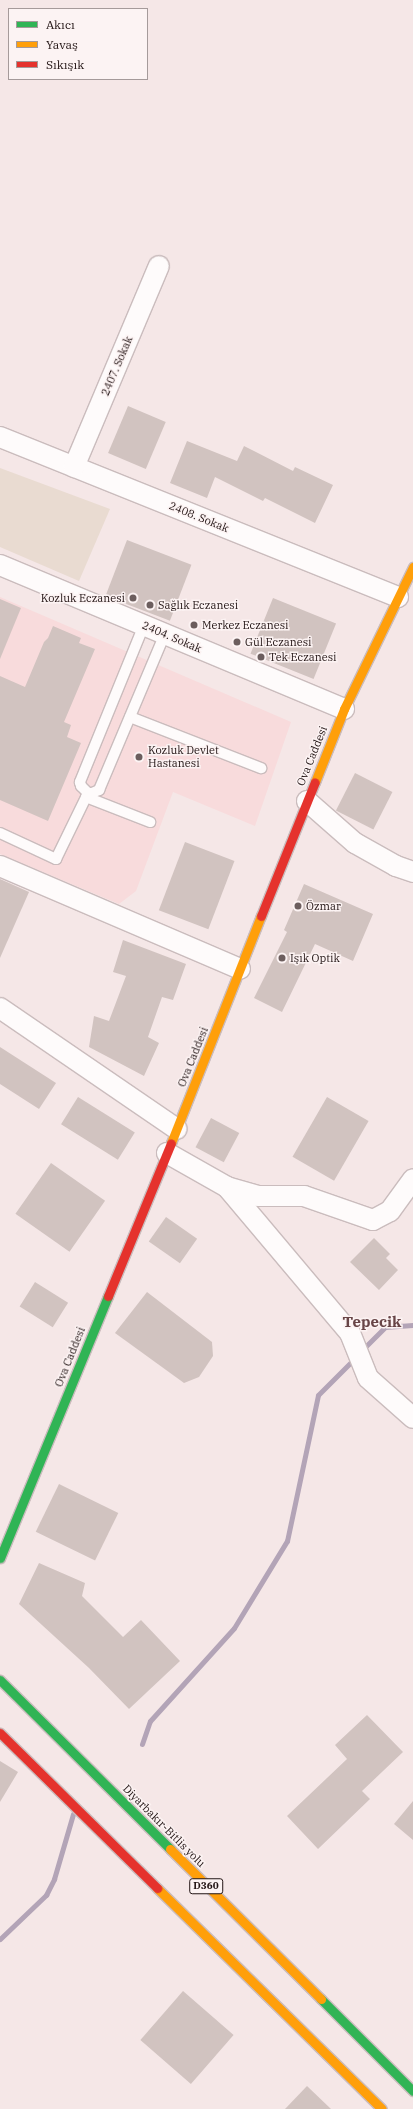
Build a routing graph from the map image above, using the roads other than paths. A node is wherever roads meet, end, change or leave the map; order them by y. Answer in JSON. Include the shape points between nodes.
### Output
{"nodes":[{"id":1,"x":159,"y":266,"type":"dead end"},
{"id":2,"x":0,"y":437,"type":"edge"},
{"id":3,"x":74,"y":467,"type":"junction"},
{"id":4,"x":0,"y":565,"type":"edge"},
{"id":5,"x":413,"y":567,"type":"edge"},
{"id":6,"x":398,"y":597,"type":"junction"},
{"id":7,"x":144,"y":625,"type":"junction"},
{"id":8,"x":165,"y":634,"type":"junction"},
{"id":9,"x":344,"y":709,"type":"junction"},
{"id":10,"x":130,"y":717,"type":"junction"},
{"id":11,"x":261,"y":768,"type":"dead end"},
{"id":12,"x":87,"y":795,"type":"junction"},
{"id":13,"x":307,"y":801,"type":"junction"},
{"id":14,"x":150,"y":822,"type":"dead end"},
{"id":15,"x":0,"y":833,"type":"edge"},
{"id":16,"x":0,"y":866,"type":"edge"},
{"id":17,"x":413,"y":872,"type":"edge"},
{"id":18,"x":240,"y":969,"type":"junction"},
{"id":19,"x":0,"y":1008,"type":"edge"},
{"id":20,"x":177,"y":1129,"type":"junction"},
{"id":21,"x":167,"y":1153,"type":"junction"},
{"id":22,"x":413,"y":1179,"type":"edge"},
{"id":23,"x":227,"y":1187,"type":"junction"},
{"id":24,"x":413,"y":1418,"type":"edge"},
{"id":25,"x":0,"y":1558,"type":"edge"},
{"id":26,"x":0,"y":1680,"type":"edge"},
{"id":27,"x":0,"y":1733,"type":"edge"},
{"id":28,"x":413,"y":2091,"type":"edge"},
{"id":29,"x":382,"y":2109,"type":"edge"}],
"edges":[{"from":1,"to":3,"type":"street","name":"2407. Sokak"},
{"from":2,"to":3,"type":"street","name":"2408. Sokak"},
{"from":3,"to":6,"type":"street","name":"2408. Sokak"},
{"from":4,"to":7,"type":"street","name":"2404. Sokak"},
{"from":5,"to":6,"type":"main road","name":"Ova Caddesi"},
{"from":6,"to":9,"type":"main road","name":"Ova Caddesi"},
{"from":7,"to":8,"type":"street","name":"2404. Sokak"},
{"from":7,"to":12,"type":"lane","via":[[80,782]]},
{"from":8,"to":9,"type":"street","name":"2404. Sokak"},
{"from":8,"to":10,"type":"lane"},
{"from":9,"to":13,"type":"main road","name":"Ova Caddesi"},
{"from":10,"to":11,"type":"lane"},
{"from":10,"to":12,"type":"lane","via":[[99,790]]},
{"from":12,"to":14,"type":"lane"},
{"from":12,"to":15,"type":"lane","via":[[56,859]]},
{"from":13,"to":17,"type":"street","via":[[355,843],[396,866]]},
{"from":13,"to":18,"type":"main road","name":"Ova Caddesi"},
{"from":16,"to":18,"type":"street"},
{"from":18,"to":20,"type":"main road","name":"Ova Caddesi"},
{"from":19,"to":20,"type":"street"},
{"from":20,"to":21,"type":"main road","name":"Ova Caddesi"},
{"from":21,"to":23,"type":"street"},
{"from":21,"to":25,"type":"main road","name":"Ova Caddesi"},
{"from":22,"to":23,"type":"street","via":[[390,1211],[373,1220],[304,1196],[258,1196]]},
{"from":23,"to":24,"type":"street","via":[[350,1333],[368,1378]]},
{"from":26,"to":28,"type":"main road","name":"Diyarbakır-Bitlis yolu","number":"D360"},
{"from":27,"to":29,"type":"main road"}]}
